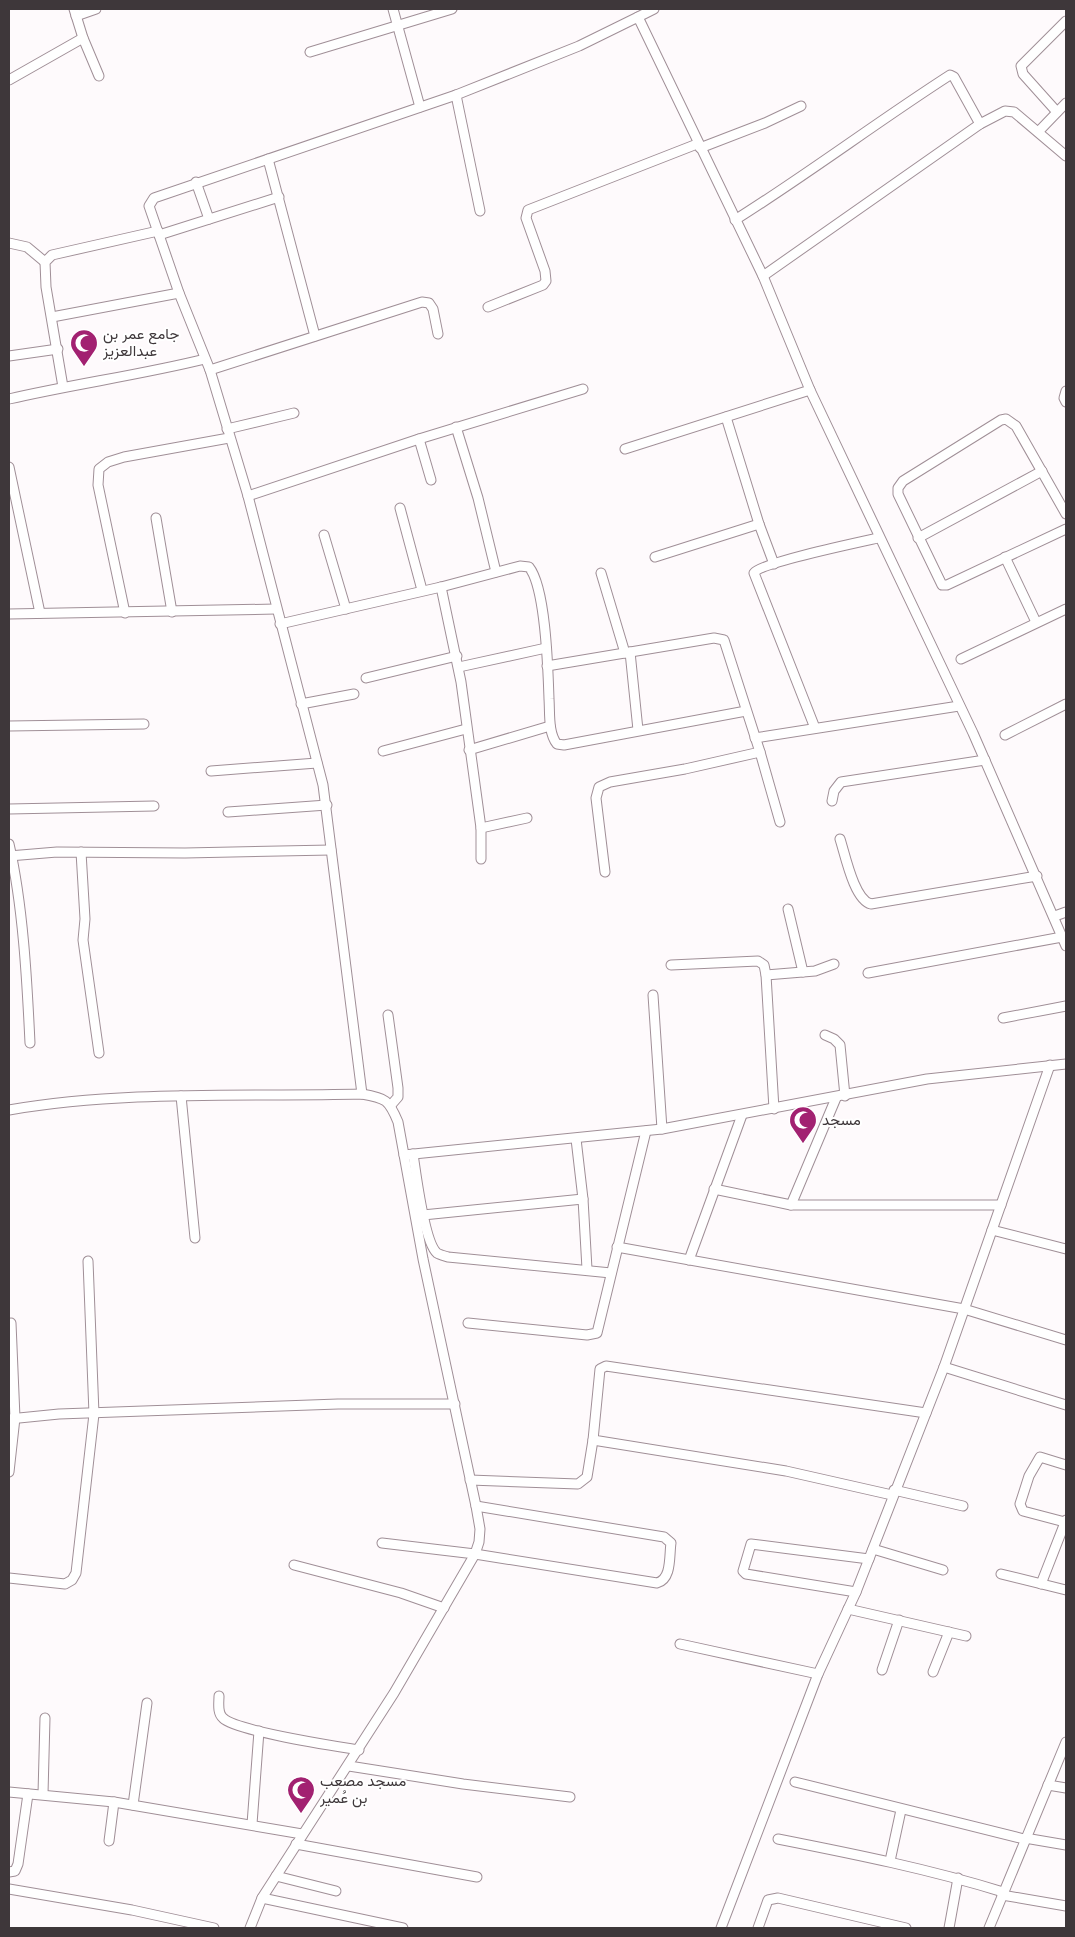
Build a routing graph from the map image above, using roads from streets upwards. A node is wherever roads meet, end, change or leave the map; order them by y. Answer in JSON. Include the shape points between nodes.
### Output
{"nodes":[{"id":1,"x":96,"y":9,"type":"edge"},
{"id":2,"x":392,"y":9,"type":"edge"},
{"id":3,"x":452,"y":9,"type":"edge"},
{"id":4,"x":654,"y":9,"type":"edge"},
{"id":5,"x":75,"y":12,"type":"edge"},
{"id":6,"x":638,"y":17,"type":"junction"},
{"id":7,"x":1066,"y":21,"type":"edge"},
{"id":8,"x":396,"y":27,"type":"junction"},
{"id":9,"x":83,"y":38,"type":"junction"},
{"id":10,"x":310,"y":52,"type":"dead end"},
{"id":11,"x":99,"y":76,"type":"dead end"},
{"id":12,"x":9,"y":80,"type":"edge"},
{"id":13,"x":456,"y":95,"type":"junction"},
{"id":14,"x":1066,"y":103,"type":"edge"},
{"id":15,"x":801,"y":106,"type":"dead end"},
{"id":16,"x":420,"y":107,"type":"junction"},
{"id":17,"x":1057,"y":112,"type":"junction"},
{"id":18,"x":980,"y":124,"type":"junction"},
{"id":19,"x":1039,"y":131,"type":"junction"},
{"id":20,"x":698,"y":146,"type":"junction"},
{"id":21,"x":1066,"y":156,"type":"edge"},
{"id":22,"x":268,"y":159,"type":"junction"},
{"id":23,"x":196,"y":182,"type":"junction"},
{"id":24,"x":279,"y":197,"type":"junction"},
{"id":25,"x":480,"y":211,"type":"dead end"},
{"id":26,"x":209,"y":219,"type":"junction"},
{"id":27,"x":735,"y":220,"type":"junction"},
{"id":28,"x":158,"y":233,"type":"junction"},
{"id":29,"x":9,"y":243,"type":"edge"},
{"id":30,"x":45,"y":262,"type":"junction"},
{"id":31,"x":763,"y":276,"type":"junction"},
{"id":32,"x":179,"y":293,"type":"junction"},
{"id":33,"x":488,"y":307,"type":"dead end"},
{"id":34,"x":52,"y":317,"type":"junction"},
{"id":35,"x":438,"y":334,"type":"dead end"},
{"id":36,"x":315,"y":336,"type":"junction"},
{"id":37,"x":58,"y":350,"type":"junction"},
{"id":38,"x":9,"y":356,"type":"edge"},
{"id":39,"x":204,"y":359,"type":"junction"},
{"id":40,"x":210,"y":370,"type":"junction"},
{"id":41,"x":63,"y":387,"type":"junction"},
{"id":42,"x":583,"y":389,"type":"dead end"},
{"id":43,"x":810,"y":390,"type":"junction"},
{"id":44,"x":1066,"y":391,"type":"edge"},
{"id":45,"x":9,"y":398,"type":"edge"},
{"id":46,"x":1066,"y":402,"type":"edge"},
{"id":47,"x":294,"y":413,"type":"dead end"},
{"id":48,"x":726,"y":417,"type":"junction"},
{"id":49,"x":456,"y":427,"type":"junction"},
{"id":50,"x":228,"y":433,"type":"junction"},
{"id":51,"x":419,"y":439,"type":"junction"},
{"id":52,"x":625,"y":448,"type":"dead end"},
{"id":53,"x":9,"y":467,"type":"edge"},
{"id":54,"x":1042,"y":471,"type":"junction"},
{"id":55,"x":430,"y":480,"type":"dead end"},
{"id":56,"x":248,"y":496,"type":"junction"},
{"id":57,"x":400,"y":508,"type":"dead end"},
{"id":58,"x":1066,"y":514,"type":"edge"},
{"id":59,"x":156,"y":518,"type":"dead end"},
{"id":60,"x":759,"y":524,"type":"junction"},
{"id":61,"x":1066,"y":529,"type":"edge"},
{"id":62,"x":324,"y":535,"type":"dead end"},
{"id":63,"x":878,"y":538,"type":"junction"},
{"id":64,"x":918,"y":538,"type":"junction"},
{"id":65,"x":655,"y":557,"type":"dead end"},
{"id":66,"x":1005,"y":558,"type":"junction"},
{"id":67,"x":774,"y":564,"type":"junction"},
{"id":68,"x":496,"y":572,"type":"junction"},
{"id":69,"x":601,"y":573,"type":"dead end"},
{"id":70,"x":441,"y":587,"type":"junction"},
{"id":71,"x":422,"y":590,"type":"junction"},
{"id":72,"x":346,"y":608,"type":"junction"},
{"id":73,"x":276,"y":609,"type":"junction"},
{"id":74,"x":172,"y":612,"type":"junction"},
{"id":75,"x":125,"y":613,"type":"junction"},
{"id":76,"x":1065,"y":613,"type":"edge"},
{"id":77,"x":9,"y":614,"type":"edge"},
{"id":78,"x":40,"y":614,"type":"junction"},
{"id":79,"x":1036,"y":622,"type":"junction"},
{"id":80,"x":280,"y":624,"type":"junction"},
{"id":81,"x":546,"y":648,"type":"junction"},
{"id":82,"x":628,"y":652,"type":"junction"},
{"id":83,"x":456,"y":656,"type":"junction"},
{"id":84,"x":961,"y":658,"type":"dead end"},
{"id":85,"x":547,"y":666,"type":"junction"},
{"id":86,"x":459,"y":667,"type":"junction"},
{"id":87,"x":366,"y":678,"type":"dead end"},
{"id":88,"x":354,"y":694,"type":"dead end"},
{"id":89,"x":301,"y":704,"type":"junction"},
{"id":90,"x":1066,"y":704,"type":"edge"},
{"id":91,"x":959,"y":706,"type":"junction"},
{"id":92,"x":746,"y":711,"type":"junction"},
{"id":93,"x":144,"y":724,"type":"dead end"},
{"id":94,"x":9,"y":726,"type":"edge"},
{"id":95,"x":550,"y":726,"type":"junction"},
{"id":96,"x":815,"y":728,"type":"junction"},
{"id":97,"x":466,"y":729,"type":"junction"},
{"id":98,"x":638,"y":730,"type":"junction"},
{"id":99,"x":1005,"y":735,"type":"dead end"},
{"id":100,"x":756,"y":738,"type":"junction"},
{"id":101,"x":470,"y":750,"type":"junction"},
{"id":102,"x":383,"y":751,"type":"dead end"},
{"id":103,"x":760,"y":752,"type":"junction"},
{"id":104,"x":985,"y":760,"type":"junction"},
{"id":105,"x":317,"y":763,"type":"junction"},
{"id":106,"x":211,"y":771,"type":"dead end"},
{"id":107,"x":832,"y":801,"type":"dead end"},
{"id":108,"x":327,"y":805,"type":"junction"},
{"id":109,"x":154,"y":806,"type":"dead end"},
{"id":110,"x":9,"y":809,"type":"edge"},
{"id":111,"x":228,"y":812,"type":"dead end"},
{"id":112,"x":527,"y":818,"type":"dead end"},
{"id":113,"x":780,"y":822,"type":"dead end"},
{"id":114,"x":481,"y":828,"type":"junction"},
{"id":115,"x":840,"y":838,"type":"dead end"},
{"id":116,"x":9,"y":844,"type":"edge"},
{"id":117,"x":331,"y":850,"type":"junction"},
{"id":118,"x":81,"y":852,"type":"junction"},
{"id":119,"x":10,"y":856,"type":"edge"},
{"id":120,"x":481,"y":859,"type":"dead end"},
{"id":121,"x":11,"y":869,"type":"edge"},
{"id":122,"x":605,"y":872,"type":"dead end"},
{"id":123,"x":1037,"y":876,"type":"junction"},
{"id":124,"x":788,"y":909,"type":"dead end"},
{"id":125,"x":1066,"y":912,"type":"edge"},
{"id":126,"x":1055,"y":916,"type":"junction"},
{"id":127,"x":1062,"y":937,"type":"junction"},
{"id":128,"x":1066,"y":946,"type":"edge"},
{"id":129,"x":834,"y":964,"type":"dead end"},
{"id":130,"x":671,"y":965,"type":"dead end"},
{"id":131,"x":803,"y":972,"type":"junction"},
{"id":132,"x":868,"y":973,"type":"dead end"},
{"id":133,"x":766,"y":975,"type":"junction"},
{"id":134,"x":653,"y":995,"type":"dead end"},
{"id":135,"x":1066,"y":1006,"type":"edge"},
{"id":136,"x":388,"y":1015,"type":"dead end"},
{"id":137,"x":1003,"y":1018,"type":"dead end"},
{"id":138,"x":825,"y":1035,"type":"dead end"},
{"id":139,"x":30,"y":1043,"type":"dead end"},
{"id":140,"x":99,"y":1053,"type":"dead end"},
{"id":141,"x":1066,"y":1064,"type":"edge"},
{"id":142,"x":1050,"y":1065,"type":"junction"},
{"id":143,"x":362,"y":1094,"type":"junction"},
{"id":144,"x":181,"y":1096,"type":"junction"},
{"id":145,"x":841,"y":1097,"type":"junction"},
{"id":146,"x":391,"y":1105,"type":"junction"},
{"id":147,"x":774,"y":1109,"type":"junction"},
{"id":148,"x":9,"y":1110,"type":"edge"},
{"id":149,"x":742,"y":1115,"type":"junction"},
{"id":150,"x":662,"y":1129,"type":"junction"},
{"id":151,"x":646,"y":1131,"type":"junction"},
{"id":152,"x":576,"y":1139,"type":"junction"},
{"id":153,"x":408,"y":1154,"type":"junction"},
{"id":154,"x":714,"y":1190,"type":"junction"},
{"id":155,"x":583,"y":1199,"type":"junction"},
{"id":156,"x":791,"y":1205,"type":"junction"},
{"id":157,"x":1001,"y":1205,"type":"junction"},
{"id":158,"x":423,"y":1215,"type":"junction"},
{"id":159,"x":992,"y":1230,"type":"junction"},
{"id":160,"x":195,"y":1238,"type":"dead end"},
{"id":161,"x":617,"y":1247,"type":"junction"},
{"id":162,"x":1066,"y":1249,"type":"edge"},
{"id":163,"x":689,"y":1260,"type":"junction"},
{"id":164,"x":88,"y":1262,"type":"dead end"},
{"id":165,"x":587,"y":1269,"type":"junction"},
{"id":166,"x":611,"y":1273,"type":"junction"},
{"id":167,"x":964,"y":1309,"type":"junction"},
{"id":168,"x":11,"y":1323,"type":"dead end"},
{"id":169,"x":468,"y":1323,"type":"dead end"},
{"id":170,"x":1066,"y":1340,"type":"edge"},
{"id":171,"x":944,"y":1367,"type":"junction"},
{"id":172,"x":455,"y":1404,"type":"junction"},
{"id":173,"x":1066,"y":1405,"type":"edge"},
{"id":174,"x":926,"y":1413,"type":"junction"},
{"id":175,"x":94,"y":1414,"type":"junction"},
{"id":176,"x":12,"y":1419,"type":"edge"},
{"id":177,"x":593,"y":1440,"type":"junction"},
{"id":178,"x":1066,"y":1465,"type":"edge"},
{"id":179,"x":9,"y":1472,"type":"edge"},
{"id":180,"x":470,"y":1480,"type":"junction"},
{"id":181,"x":893,"y":1493,"type":"junction"},
{"id":182,"x":476,"y":1506,"type":"junction"},
{"id":183,"x":963,"y":1506,"type":"dead end"},
{"id":184,"x":1066,"y":1521,"type":"edge"},
{"id":185,"x":382,"y":1543,"type":"dead end"},
{"id":186,"x":873,"y":1549,"type":"junction"},
{"id":187,"x":475,"y":1554,"type":"junction"},
{"id":188,"x":869,"y":1559,"type":"junction"},
{"id":189,"x":294,"y":1565,"type":"dead end"},
{"id":190,"x":943,"y":1570,"type":"dead end"},
{"id":191,"x":1001,"y":1574,"type":"dead end"},
{"id":192,"x":9,"y":1578,"type":"edge"},
{"id":193,"x":1041,"y":1584,"type":"junction"},
{"id":194,"x":1066,"y":1590,"type":"edge"},
{"id":195,"x":856,"y":1592,"type":"junction"},
{"id":196,"x":444,"y":1608,"type":"junction"},
{"id":197,"x":848,"y":1609,"type":"junction"},
{"id":198,"x":899,"y":1620,"type":"junction"},
{"id":199,"x":949,"y":1632,"type":"junction"},
{"id":200,"x":966,"y":1636,"type":"dead end"},
{"id":201,"x":680,"y":1644,"type":"dead end"},
{"id":202,"x":882,"y":1670,"type":"dead end"},
{"id":203,"x":933,"y":1672,"type":"dead end"},
{"id":204,"x":818,"y":1674,"type":"junction"},
{"id":205,"x":219,"y":1696,"type":"dead end"},
{"id":206,"x":147,"y":1703,"type":"dead end"},
{"id":207,"x":45,"y":1718,"type":"dead end"},
{"id":208,"x":259,"y":1731,"type":"junction"},
{"id":209,"x":1066,"y":1742,"type":"edge"},
{"id":210,"x":359,"y":1750,"type":"junction"},
{"id":211,"x":349,"y":1766,"type":"junction"},
{"id":212,"x":795,"y":1782,"type":"dead end"},
{"id":213,"x":1048,"y":1785,"type":"junction"},
{"id":214,"x":1066,"y":1788,"type":"edge"},
{"id":215,"x":9,"y":1792,"type":"edge"},
{"id":216,"x":28,"y":1794,"type":"junction"},
{"id":217,"x":43,"y":1794,"type":"junction"},
{"id":218,"x":570,"y":1797,"type":"dead end"},
{"id":219,"x":114,"y":1802,"type":"junction"},
{"id":220,"x":133,"y":1805,"type":"junction"},
{"id":221,"x":901,"y":1810,"type":"junction"},
{"id":222,"x":252,"y":1824,"type":"junction"},
{"id":223,"x":302,"y":1834,"type":"junction"},
{"id":224,"x":778,"y":1838,"type":"dead end"},
{"id":225,"x":1025,"y":1839,"type":"junction"},
{"id":226,"x":109,"y":1841,"type":"dead end"},
{"id":227,"x":296,"y":1844,"type":"junction"},
{"id":228,"x":1066,"y":1845,"type":"edge"},
{"id":229,"x":890,"y":1861,"type":"junction"},
{"id":230,"x":9,"y":1872,"type":"edge"},
{"id":231,"x":276,"y":1876,"type":"junction"},
{"id":232,"x":477,"y":1877,"type":"dead end"},
{"id":233,"x":958,"y":1878,"type":"junction"},
{"id":234,"x":9,"y":1888,"type":"edge"},
{"id":235,"x":336,"y":1891,"type":"dead end"},
{"id":236,"x":1003,"y":1894,"type":"junction"},
{"id":237,"x":262,"y":1898,"type":"junction"},
{"id":238,"x":1066,"y":1906,"type":"edge"},
{"id":239,"x":214,"y":1928,"type":"edge"},
{"id":240,"x":250,"y":1928,"type":"edge"},
{"id":241,"x":403,"y":1928,"type":"edge"},
{"id":242,"x":721,"y":1928,"type":"edge"},
{"id":243,"x":758,"y":1928,"type":"edge"},
{"id":244,"x":906,"y":1928,"type":"edge"},
{"id":245,"x":948,"y":1928,"type":"edge"},
{"id":246,"x":989,"y":1928,"type":"edge"}],
"edges":[{"from":1,"to":5,"type":"street"},
{"from":2,"to":8,"type":"street"},
{"from":3,"to":8,"type":"street"},
{"from":4,"to":6,"type":"street"},
{"from":5,"to":9,"type":"street"},
{"from":6,"to":13,"type":"street","via":[[579,46]]},
{"from":6,"to":20,"type":"street"},
{"from":7,"to":17,"type":"street","via":[[1021,66],[1023,74]]},
{"from":8,"to":10,"type":"street"},
{"from":8,"to":16,"type":"street"},
{"from":9,"to":11,"type":"street"},
{"from":9,"to":12,"type":"street"},
{"from":13,"to":16,"type":"street"},
{"from":13,"to":25,"type":"street"},
{"from":14,"to":17,"type":"street"},
{"from":15,"to":20,"type":"street","via":[[765,123]]},
{"from":16,"to":22,"type":"street"},
{"from":17,"to":19,"type":"street"},
{"from":18,"to":19,"type":"street","via":[[1011,110]]},
{"from":18,"to":27,"type":"street","via":[[950,75]]},
{"from":18,"to":31,"type":"street"},
{"from":19,"to":21,"type":"street"},
{"from":20,"to":27,"type":"street"},
{"from":20,"to":33,"type":"street","via":[[528,210],[526,218],[546,281]]},
{"from":22,"to":23,"type":"street"},
{"from":22,"to":24,"type":"street"},
{"from":23,"to":26,"type":"street"},
{"from":23,"to":28,"type":"street","via":[[150,202],[149,210]]},
{"from":24,"to":26,"type":"street"},
{"from":24,"to":36,"type":"street"},
{"from":26,"to":28,"type":"street"},
{"from":27,"to":31,"type":"street"},
{"from":28,"to":30,"type":"street","via":[[52,254]]},
{"from":28,"to":32,"type":"street"},
{"from":29,"to":30,"type":"street","via":[[27,247]]},
{"from":30,"to":34,"type":"street"},
{"from":31,"to":43,"type":"street"},
{"from":32,"to":34,"type":"street"},
{"from":32,"to":39,"type":"street"},
{"from":34,"to":37,"type":"street"},
{"from":35,"to":36,"type":"street","via":[[433,309],[429,303],[422,302]]},
{"from":36,"to":40,"type":"street"},
{"from":37,"to":38,"type":"street"},
{"from":37,"to":41,"type":"street"},
{"from":39,"to":40,"type":"street"},
{"from":39,"to":41,"type":"street","via":[[141,375]]},
{"from":40,"to":50,"type":"street"},
{"from":41,"to":45,"type":"street"},
{"from":42,"to":49,"type":"street"},
{"from":43,"to":48,"type":"street"},
{"from":43,"to":63,"type":"street"},
{"from":44,"to":46,"type":"street"},
{"from":47,"to":50,"type":"street"},
{"from":48,"to":52,"type":"street"},
{"from":48,"to":60,"type":"street"},
{"from":49,"to":51,"type":"street"},
{"from":49,"to":68,"type":"street"},
{"from":50,"to":56,"type":"street"},
{"from":50,"to":75,"type":"street","via":[[124,457],[99,469],[98,485]]},
{"from":51,"to":55,"type":"street"},
{"from":51,"to":56,"type":"street"},
{"from":53,"to":78,"type":"street"},
{"from":54,"to":58,"type":"street"},
{"from":54,"to":64,"type":"street"},
{"from":54,"to":64,"type":"street","via":[[1016,426],[1006,419],[1001,420],[900,484],[898,494]]},
{"from":56,"to":73,"type":"street"},
{"from":57,"to":71,"type":"street"},
{"from":59,"to":74,"type":"street"},
{"from":60,"to":65,"type":"street"},
{"from":60,"to":67,"type":"street"},
{"from":61,"to":66,"type":"street"},
{"from":62,"to":72,"type":"street"},
{"from":63,"to":67,"type":"street"},
{"from":63,"to":91,"type":"street"},
{"from":64,"to":66,"type":"street","via":[[942,585]]},
{"from":66,"to":79,"type":"street"},
{"from":67,"to":96,"type":"street","via":[[756,569],[754,579]]},
{"from":68,"to":70,"type":"street"},
{"from":68,"to":81,"type":"street","via":[[520,566],[529,567],[533,572],[537,580]]},
{"from":69,"to":82,"type":"street"},
{"from":70,"to":71,"type":"street"},
{"from":70,"to":83,"type":"street"},
{"from":71,"to":72,"type":"street"},
{"from":72,"to":80,"type":"street"},
{"from":73,"to":74,"type":"street"},
{"from":73,"to":80,"type":"street"},
{"from":74,"to":75,"type":"street"},
{"from":75,"to":78,"type":"street"},
{"from":76,"to":79,"type":"street"},
{"from":77,"to":78,"type":"street"},
{"from":79,"to":84,"type":"street"},
{"from":80,"to":89,"type":"street"},
{"from":81,"to":85,"type":"street"},
{"from":81,"to":86,"type":"street"},
{"from":82,"to":85,"type":"street"},
{"from":82,"to":92,"type":"street","via":[[714,638],[724,640]]},
{"from":82,"to":98,"type":"street"},
{"from":83,"to":86,"type":"street"},
{"from":83,"to":87,"type":"street"},
{"from":85,"to":95,"type":"street"},
{"from":86,"to":97,"type":"street"},
{"from":88,"to":89,"type":"street"},
{"from":89,"to":105,"type":"street"},
{"from":90,"to":99,"type":"street"},
{"from":91,"to":96,"type":"street"},
{"from":91,"to":104,"type":"street"},
{"from":92,"to":98,"type":"street"},
{"from":92,"to":100,"type":"street"},
{"from":93,"to":94,"type":"street"},
{"from":95,"to":98,"type":"street","via":[[553,740],[564,745]]},
{"from":95,"to":101,"type":"street"},
{"from":96,"to":100,"type":"street"},
{"from":97,"to":101,"type":"street"},
{"from":97,"to":102,"type":"street"},
{"from":100,"to":103,"type":"street"},
{"from":101,"to":114,"type":"street"},
{"from":103,"to":113,"type":"street"},
{"from":103,"to":122,"type":"street","via":[[610,782],[600,787],[596,798]]},
{"from":104,"to":107,"type":"street","via":[[841,782]]},
{"from":104,"to":123,"type":"street"},
{"from":105,"to":106,"type":"street"},
{"from":105,"to":108,"type":"street"},
{"from":108,"to":111,"type":"street"},
{"from":108,"to":117,"type":"street"},
{"from":109,"to":110,"type":"street"},
{"from":112,"to":114,"type":"street"},
{"from":114,"to":120,"type":"street"},
{"from":115,"to":123,"type":"street","via":[[858,894],[871,904]]},
{"from":116,"to":119,"type":"street"},
{"from":117,"to":118,"type":"street"},
{"from":117,"to":143,"type":"street"},
{"from":118,"to":119,"type":"street"},
{"from":118,"to":140,"type":"street","via":[[86,919],[83,940]]},
{"from":119,"to":121,"type":"street"},
{"from":121,"to":139,"type":"street","via":[[27,986]]},
{"from":123,"to":126,"type":"street"},
{"from":124,"to":131,"type":"street"},
{"from":125,"to":126,"type":"street"},
{"from":126,"to":127,"type":"street"},
{"from":127,"to":128,"type":"street"},
{"from":127,"to":132,"type":"street"},
{"from":129,"to":131,"type":"street","via":[[816,972]]},
{"from":130,"to":133,"type":"street","via":[[758,961],[764,965]]},
{"from":131,"to":133,"type":"street"},
{"from":133,"to":147,"type":"street"},
{"from":134,"to":150,"type":"street"},
{"from":135,"to":137,"type":"street"},
{"from":136,"to":146,"type":"street","via":[[398,1088],[398,1097]]},
{"from":138,"to":145,"type":"street","via":[[840,1045]]},
{"from":141,"to":142,"type":"street"},
{"from":142,"to":145,"type":"street","via":[[928,1079]]},
{"from":142,"to":157,"type":"street"},
{"from":143,"to":144,"type":"street"},
{"from":143,"to":146,"type":"street","via":[[381,1097]]},
{"from":144,"to":148,"type":"street","via":[[86,1099]]},
{"from":144,"to":160,"type":"street"},
{"from":145,"to":147,"type":"street"},
{"from":145,"to":156,"type":"street"},
{"from":146,"to":153,"type":"street"},
{"from":147,"to":149,"type":"street"},
{"from":149,"to":150,"type":"street"},
{"from":149,"to":154,"type":"street"},
{"from":150,"to":151,"type":"street"},
{"from":151,"to":152,"type":"street"},
{"from":151,"to":161,"type":"street"},
{"from":152,"to":153,"type":"street"},
{"from":152,"to":155,"type":"street"},
{"from":153,"to":158,"type":"street"},
{"from":153,"to":172,"type":"street","via":[[423,1259]]},
{"from":154,"to":156,"type":"street"},
{"from":154,"to":163,"type":"street"},
{"from":155,"to":158,"type":"street"},
{"from":155,"to":165,"type":"street"},
{"from":156,"to":157,"type":"street"},
{"from":157,"to":159,"type":"street"},
{"from":158,"to":165,"type":"street","via":[[438,1254]]},
{"from":159,"to":162,"type":"street"},
{"from":159,"to":167,"type":"street"},
{"from":161,"to":163,"type":"street"},
{"from":161,"to":166,"type":"street"},
{"from":163,"to":167,"type":"street"},
{"from":164,"to":175,"type":"street"},
{"from":165,"to":166,"type":"street"},
{"from":166,"to":169,"type":"street","via":[[599,1330],[595,1334]]},
{"from":167,"to":170,"type":"street"},
{"from":167,"to":171,"type":"street"},
{"from":168,"to":176,"type":"street"},
{"from":171,"to":173,"type":"street"},
{"from":171,"to":174,"type":"street"},
{"from":172,"to":175,"type":"street","via":[[338,1404]]},
{"from":172,"to":180,"type":"street"},
{"from":174,"to":177,"type":"street","via":[[606,1366],[600,1369]]},
{"from":174,"to":181,"type":"street"},
{"from":175,"to":176,"type":"street"},
{"from":175,"to":192,"type":"street","via":[[76,1574],[65,1584]]},
{"from":176,"to":179,"type":"street"},
{"from":177,"to":180,"type":"street","via":[[587,1477],[578,1484]]},
{"from":177,"to":181,"type":"street"},
{"from":178,"to":184,"type":"street","via":[[1040,1457],[1020,1504],[1023,1510]]},
{"from":180,"to":182,"type":"street"},
{"from":181,"to":183,"type":"street"},
{"from":181,"to":186,"type":"street"},
{"from":182,"to":187,"type":"street","via":[[480,1528]]},
{"from":182,"to":187,"type":"street","via":[[664,1537],[671,1543],[667,1575],[663,1582],[657,1583]]},
{"from":184,"to":193,"type":"street"},
{"from":185,"to":187,"type":"street"},
{"from":186,"to":188,"type":"street"},
{"from":186,"to":190,"type":"street"},
{"from":187,"to":196,"type":"street"},
{"from":188,"to":195,"type":"street"},
{"from":188,"to":195,"type":"street","via":[[751,1544],[743,1571],[746,1574]]},
{"from":189,"to":196,"type":"street","via":[[392,1590]]},
{"from":191,"to":193,"type":"street"},
{"from":193,"to":194,"type":"street"},
{"from":195,"to":197,"type":"street"},
{"from":196,"to":210,"type":"street"},
{"from":197,"to":198,"type":"street"},
{"from":197,"to":204,"type":"street"},
{"from":198,"to":199,"type":"street"},
{"from":198,"to":202,"type":"street"},
{"from":199,"to":200,"type":"street"},
{"from":199,"to":203,"type":"street"},
{"from":201,"to":204,"type":"street"},
{"from":204,"to":242,"type":"street"},
{"from":205,"to":208,"type":"street","via":[[221,1717]]},
{"from":206,"to":220,"type":"street"},
{"from":207,"to":217,"type":"street"},
{"from":208,"to":210,"type":"street"},
{"from":208,"to":222,"type":"street"},
{"from":209,"to":213,"type":"street"},
{"from":210,"to":211,"type":"street"},
{"from":211,"to":218,"type":"street"},
{"from":211,"to":223,"type":"street"},
{"from":212,"to":221,"type":"street"},
{"from":213,"to":214,"type":"street"},
{"from":213,"to":225,"type":"street"},
{"from":215,"to":216,"type":"street"},
{"from":216,"to":217,"type":"street"},
{"from":216,"to":230,"type":"street","via":[[18,1864],[15,1871]]},
{"from":217,"to":219,"type":"street"},
{"from":219,"to":220,"type":"street"},
{"from":219,"to":226,"type":"street"},
{"from":220,"to":222,"type":"street"},
{"from":221,"to":225,"type":"street"},
{"from":221,"to":229,"type":"street"},
{"from":222,"to":223,"type":"street"},
{"from":223,"to":227,"type":"street"},
{"from":224,"to":229,"type":"street"},
{"from":225,"to":228,"type":"street"},
{"from":225,"to":236,"type":"street"},
{"from":227,"to":231,"type":"street"},
{"from":227,"to":232,"type":"street"},
{"from":229,"to":233,"type":"street"},
{"from":231,"to":235,"type":"street"},
{"from":231,"to":237,"type":"street"},
{"from":233,"to":236,"type":"street"},
{"from":233,"to":245,"type":"street"},
{"from":234,"to":239,"type":"street"},
{"from":236,"to":238,"type":"street"},
{"from":236,"to":246,"type":"street"},
{"from":237,"to":240,"type":"street"},
{"from":237,"to":241,"type":"street"},
{"from":243,"to":244,"type":"street","via":[[768,1900],[778,1898]]}]}
